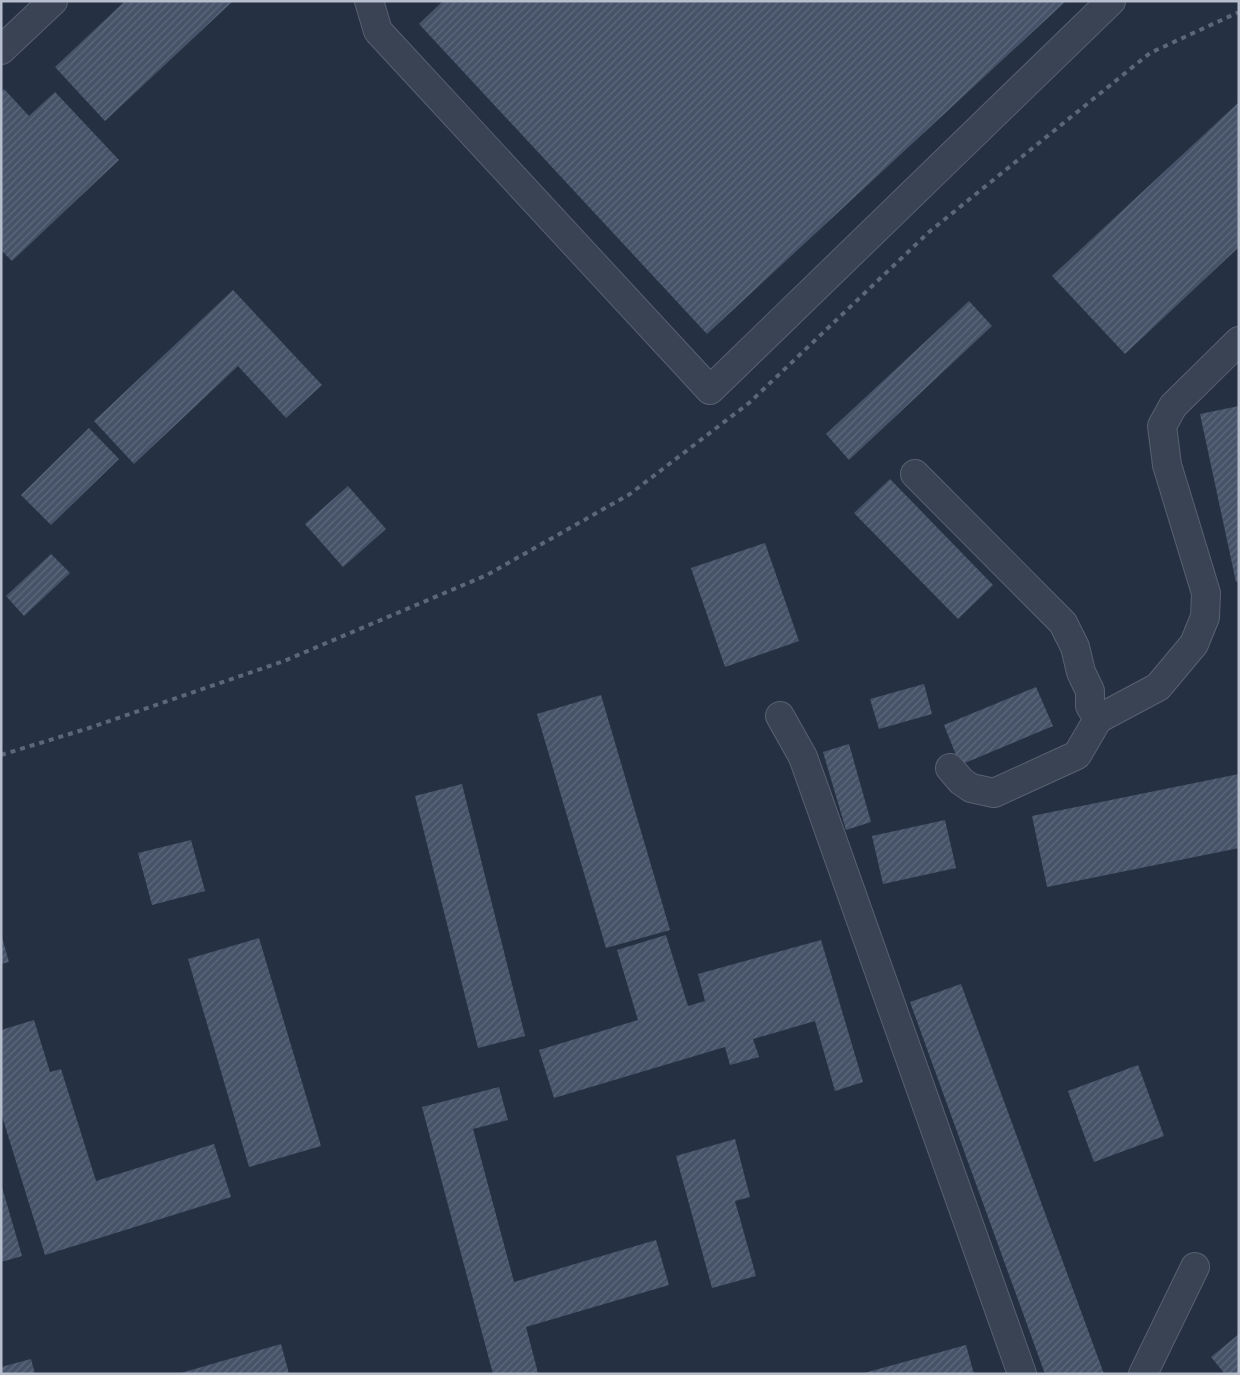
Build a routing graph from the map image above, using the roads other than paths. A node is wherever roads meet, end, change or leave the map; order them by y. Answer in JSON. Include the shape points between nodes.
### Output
{"nodes":[{"id":1,"x":52,"y":1,"type":"edge"},
{"id":2,"x":369,"y":1,"type":"edge"},
{"id":3,"x":1111,"y":1,"type":"edge"},
{"id":4,"x":1,"y":50,"type":"edge"},
{"id":5,"x":1239,"y":341,"type":"edge"},
{"id":6,"x":915,"y":474,"type":"dead end"},
{"id":7,"x":780,"y":716,"type":"dead end"},
{"id":8,"x":1098,"y":719,"type":"junction"},
{"id":9,"x":950,"y":768,"type":"dead end"},
{"id":10,"x":1195,"y":1266,"type":"dead end"},
{"id":11,"x":1022,"y":1374,"type":"edge"},
{"id":12,"x":1142,"y":1374,"type":"edge"}],
"edges":[{"from":1,"to":4,"type":"lane"},
{"from":2,"to":3,"type":"lane","via":[[378,31],[710,390]]},
{"from":5,"to":8,"type":"lane","via":[[1173,406],[1162,426],[1167,465],[1206,593],[1205,617],[1194,644],[1158,687]]},
{"from":6,"to":8,"type":"lane","via":[[1062,623],[1075,646],[1081,672],[1090,691],[1090,706]]},
{"from":7,"to":11,"type":"lane","via":[[803,757]]},
{"from":8,"to":9,"type":"lane","via":[[1077,755],[994,793],[971,788]]},
{"from":10,"to":12,"type":"lane"}]}
